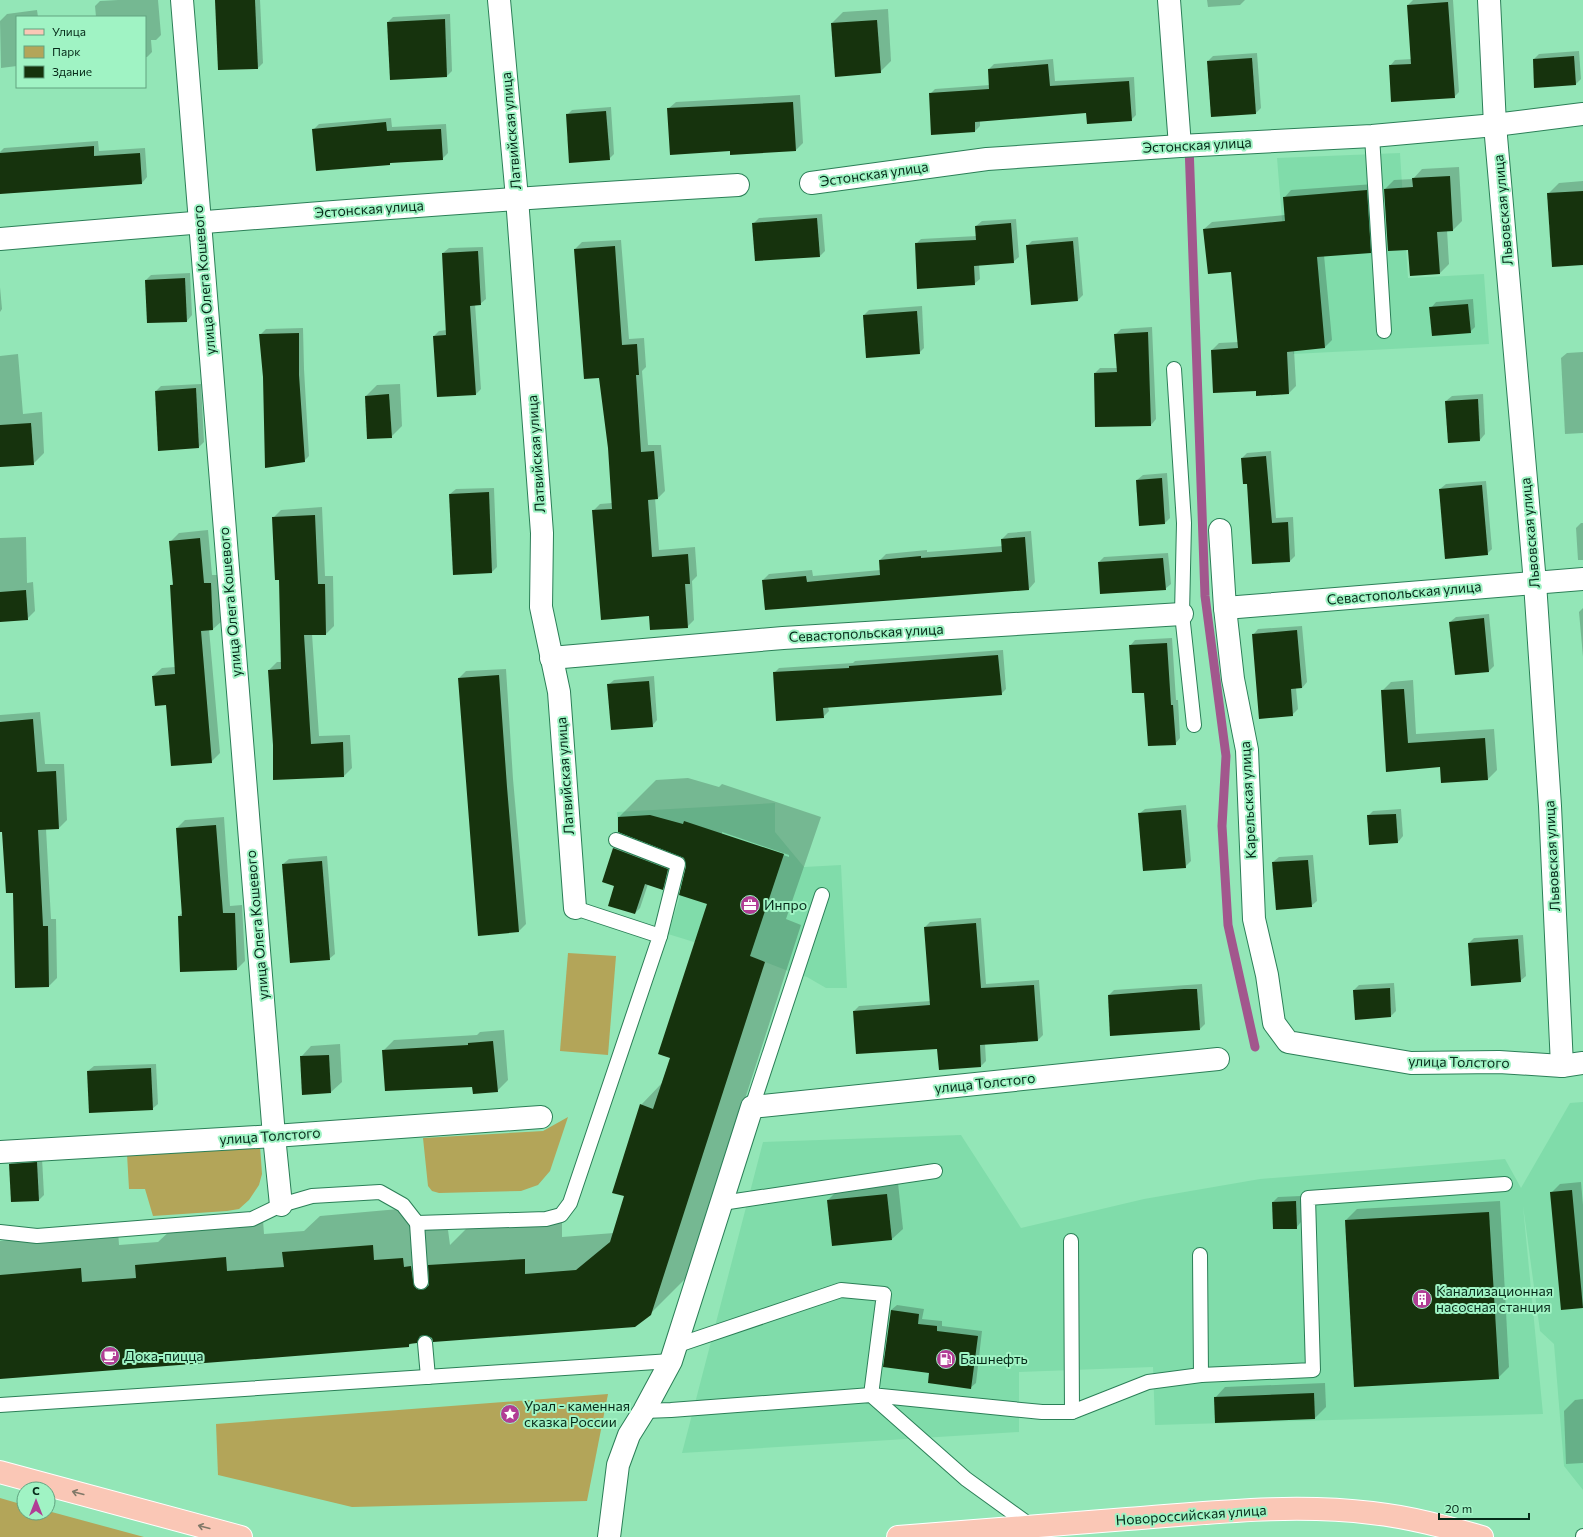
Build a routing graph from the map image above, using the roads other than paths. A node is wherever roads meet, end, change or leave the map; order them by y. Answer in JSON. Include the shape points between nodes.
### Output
{"nodes":[{"id":1,"x":182,"y":0,"type":"edge"},
{"id":2,"x":499,"y":0,"type":"edge"},
{"id":3,"x":1168,"y":0,"type":"edge"},
{"id":4,"x":1489,"y":0,"type":"edge"},
{"id":5,"x":1583,"y":114,"type":"edge"},
{"id":6,"x":1495,"y":126,"type":"junction"},
{"id":7,"x":1372,"y":136,"type":"junction"},
{"id":8,"x":1180,"y":146,"type":"junction"},
{"id":9,"x":811,"y":183,"type":"dead end"},
{"id":10,"x":738,"y":185,"type":"dead end"},
{"id":11,"x":517,"y":198,"type":"junction"},
{"id":12,"x":200,"y":222,"type":"junction"},
{"id":13,"x":0,"y":240,"type":"edge"},
{"id":14,"x":1384,"y":331,"type":"dead end"},
{"id":15,"x":1174,"y":369,"type":"dead end"},
{"id":16,"x":1220,"y":530,"type":"dead end"},
{"id":17,"x":1583,"y":579,"type":"edge"},
{"id":18,"x":1535,"y":583,"type":"junction"},
{"id":19,"x":1225,"y":608,"type":"junction"},
{"id":20,"x":1182,"y":614,"type":"junction"},
{"id":21,"x":551,"y":658,"type":"junction"},
{"id":22,"x":1194,"y":725,"type":"dead end"},
{"id":23,"x":616,"y":840,"type":"dead end"},
{"id":24,"x":822,"y":895,"type":"dead end"},
{"id":25,"x":575,"y":908,"type":"joint"},
{"id":26,"x":660,"y":936,"type":"junction"},
{"id":27,"x":1288,"y":1042,"type":"joint"},
{"id":28,"x":1218,"y":1059,"type":"dead end"},
{"id":29,"x":1573,"y":1064,"type":"edge"},
{"id":30,"x":752,"y":1107,"type":"junction"},
{"id":31,"x":540,"y":1117,"type":"dead end"},
{"id":32,"x":274,"y":1136,"type":"junction"},
{"id":33,"x":0,"y":1152,"type":"edge"},
{"id":34,"x":935,"y":1171,"type":"dead end"},
{"id":35,"x":1505,"y":1184,"type":"dead end"},
{"id":36,"x":722,"y":1203,"type":"junction"},
{"id":37,"x":281,"y":1205,"type":"junction"},
{"id":38,"x":417,"y":1223,"type":"junction"},
{"id":39,"x":0,"y":1232,"type":"edge"},
{"id":40,"x":1071,"y":1241,"type":"dead end"},
{"id":41,"x":1200,"y":1255,"type":"dead end"},
{"id":42,"x":421,"y":1282,"type":"dead end"},
{"id":43,"x":425,"y":1343,"type":"dead end"},
{"id":44,"x":673,"y":1354,"type":"junction"},
{"id":45,"x":1201,"y":1375,"type":"junction"},
{"id":46,"x":428,"y":1377,"type":"junction"},
{"id":47,"x":871,"y":1395,"type":"junction"},
{"id":48,"x":0,"y":1405,"type":"edge"},
{"id":49,"x":644,"y":1410,"type":"junction"},
{"id":50,"x":1072,"y":1412,"type":"junction"},
{"id":51,"x":0,"y":1472,"type":"edge"},
{"id":52,"x":1031,"y":1526,"type":"junction"},
{"id":53,"x":242,"y":1537,"type":"edge"},
{"id":54,"x":609,"y":1537,"type":"edge"},
{"id":55,"x":898,"y":1537,"type":"edge"},
{"id":56,"x":1482,"y":1537,"type":"edge"}],
"edges":[{"from":1,"to":12,"type":"street","name":"улица Олега Кошевого"},
{"from":2,"to":11,"type":"street","name":"Латвийская улица"},
{"from":3,"to":8,"type":"street"},
{"from":4,"to":6,"type":"street","name":"Львовская улица"},
{"from":5,"to":6,"type":"street","name":"Эстонская улица"},
{"from":6,"to":7,"type":"street","name":"Эстонская улица"},
{"from":6,"to":18,"type":"street","name":"Львовская улица"},
{"from":7,"to":8,"type":"street","name":"Эстонская улица"},
{"from":7,"to":14,"type":"lane"},
{"from":8,"to":9,"type":"street","name":"Эстонская улица","via":[[987,159]]},
{"from":10,"to":11,"type":"street","name":"Эстонская улица"},
{"from":11,"to":12,"type":"street","name":"Эстонская улица"},
{"from":11,"to":21,"type":"street","name":"Латвийская улица","via":[[542,533],[541,607]]},
{"from":12,"to":13,"type":"street","name":"Эстонская улица"},
{"from":12,"to":32,"type":"street","name":"улица Олега Кошевого"},
{"from":15,"to":20,"type":"lane","via":[[1184,523]]},
{"from":16,"to":19,"type":"street","name":"Карельская улица"},
{"from":17,"to":18,"type":"street","name":"Севастопольская улица"},
{"from":18,"to":19,"type":"street","name":"Севастопольская улица"},
{"from":18,"to":29,"type":"street","name":"Львовская улица","via":[[1550,806]]},
{"from":19,"to":27,"type":"street","name":"Карельская улица","via":[[1233,679],[1247,750],[1254,919],[1267,976],[1274,1023]]},
{"from":20,"to":21,"type":"street","name":"Севастопольская улица","via":[[783,638]]},
{"from":20,"to":22,"type":"lane"},
{"from":21,"to":25,"type":"street","name":"Латвийская улица","via":[[559,692]]},
{"from":23,"to":26,"type":"lane","via":[[678,864]]},
{"from":24,"to":30,"type":"lane"},
{"from":25,"to":26,"type":"lane"},
{"from":26,"to":38,"type":"lane","via":[[570,1203],[561,1215],[546,1219]]},
{"from":27,"to":29,"type":"street","name":"улица Толстого","via":[[1411,1063]]},
{"from":28,"to":30,"type":"street","name":"улица Толстого"},
{"from":30,"to":36,"type":"street"},
{"from":31,"to":32,"type":"street","name":"улица Толстого"},
{"from":32,"to":33,"type":"street","name":"улица Толстого"},
{"from":32,"to":37,"type":"street","name":"улица Олега Кошевого"},
{"from":34,"to":36,"type":"lane"},
{"from":35,"to":45,"type":"lane","via":[[1308,1198],[1313,1370]]},
{"from":36,"to":44,"type":"street"},
{"from":37,"to":38,"type":"lane","via":[[312,1196],[380,1192],[403,1205]]},
{"from":37,"to":39,"type":"lane","via":[[252,1219],[37,1236]]},
{"from":38,"to":42,"type":"lane"},
{"from":40,"to":50,"type":"lane"},
{"from":41,"to":45,"type":"lane"},
{"from":43,"to":46,"type":"lane"},
{"from":44,"to":46,"type":"lane"},
{"from":44,"to":47,"type":"lane","via":[[840,1290],[884,1294]]},
{"from":44,"to":49,"type":"street"},
{"from":45,"to":50,"type":"lane","via":[[1148,1382]]},
{"from":46,"to":48,"type":"lane"},
{"from":47,"to":49,"type":"lane"},
{"from":47,"to":50,"type":"lane","via":[[1042,1412]]},
{"from":47,"to":52,"type":"lane","via":[[966,1479]]},
{"from":49,"to":54,"type":"street","via":[[629,1435],[618,1465]]},
{"from":53,"to":51,"type":"main road","one_way":true},
{"from":52,"to":55,"type":"main road","name":"Новороссийская улица"},
{"from":52,"to":56,"type":"main road","name":"Новороссийская улица","via":[[1283,1508],[1373,1513]]}]}
